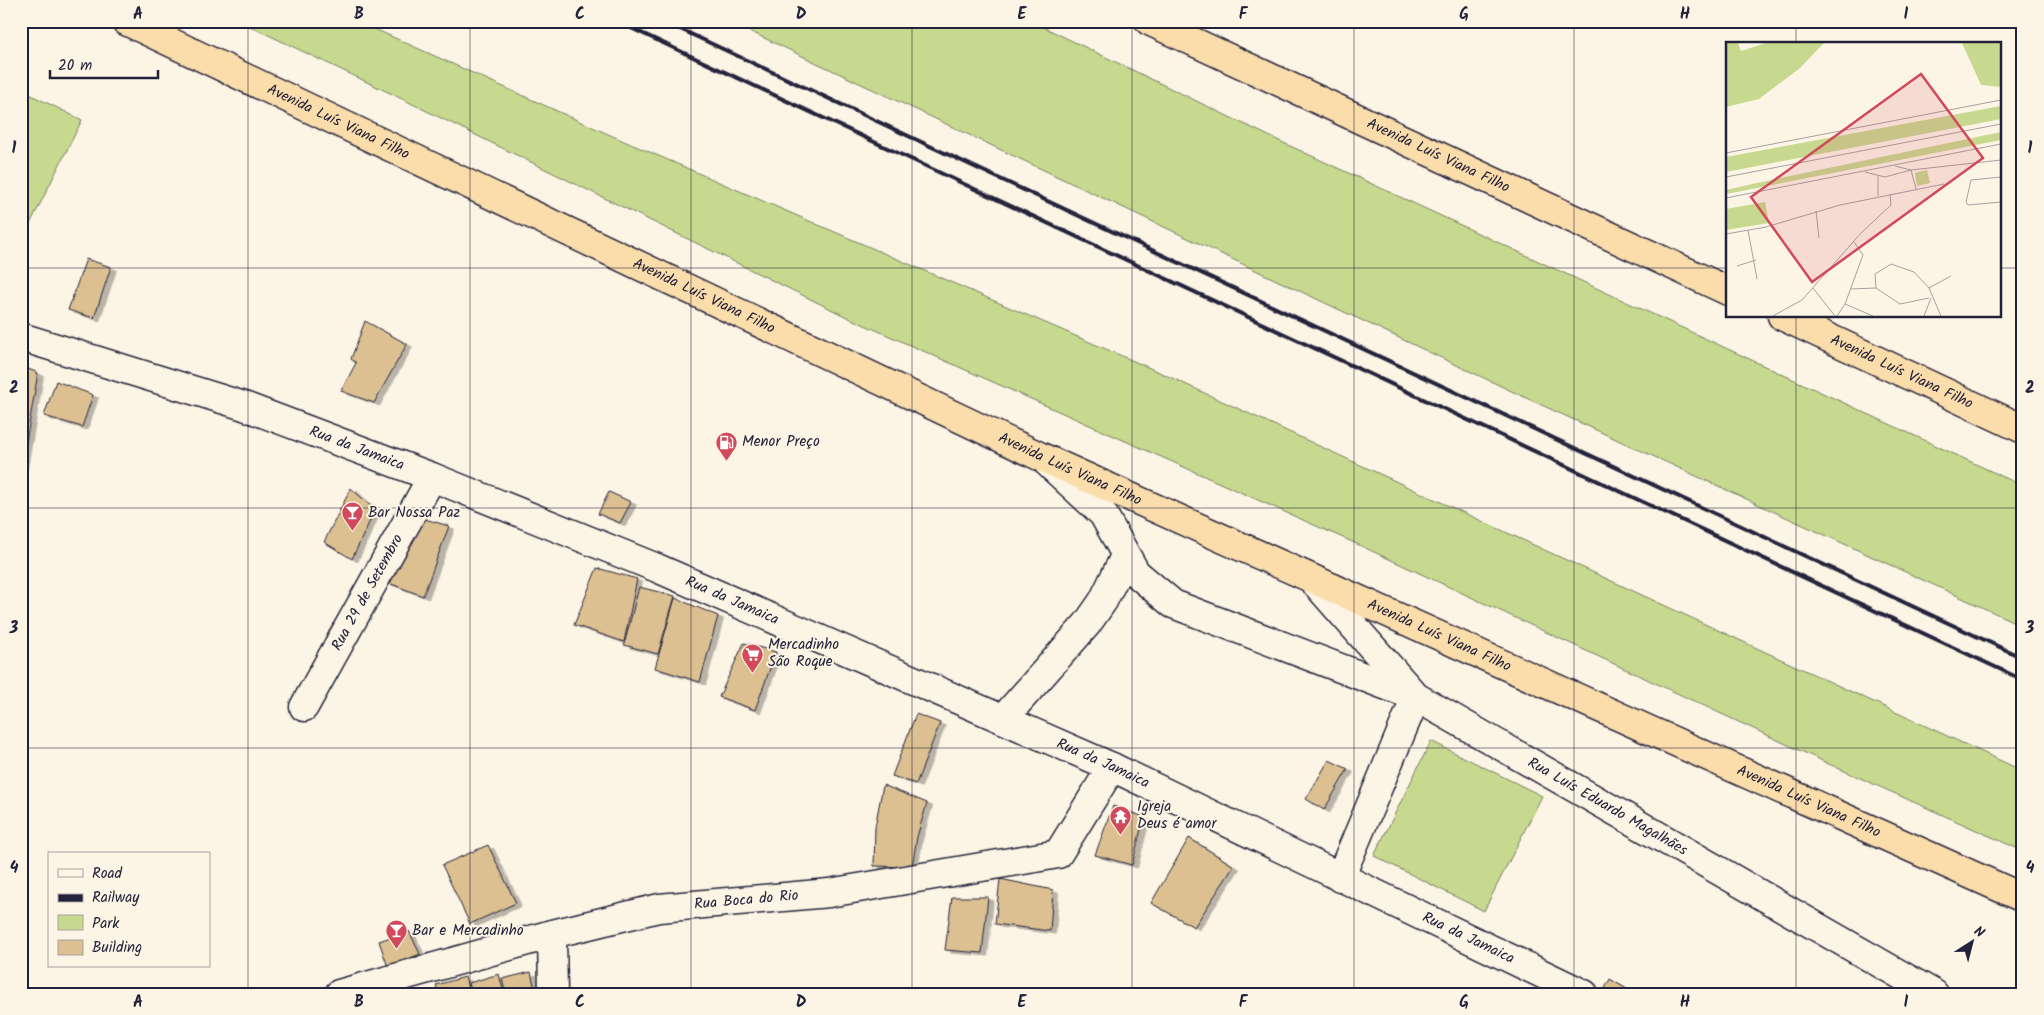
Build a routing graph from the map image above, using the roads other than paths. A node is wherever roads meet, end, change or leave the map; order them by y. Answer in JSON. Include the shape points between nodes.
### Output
{"nodes":[{"id":1,"x":126,"y":21,"type":"edge"},
{"id":2,"x":1149,"y":21,"type":"edge"},
{"id":3,"x":1726,"y":290,"type":"edge"},
{"id":4,"x":1786,"y":318,"type":"edge"},
{"id":5,"x":21,"y":337,"type":"edge"},
{"id":6,"x":2023,"y":429,"type":"edge"},
{"id":7,"x":1039,"y":456,"type":"junction"},
{"id":8,"x":432,"y":477,"type":"junction"},
{"id":9,"x":1125,"y":556,"type":"junction"},
{"id":10,"x":1312,"y":579,"type":"junction"},
{"id":11,"x":1416,"y":698,"type":"junction"},
{"id":12,"x":304,"y":707,"type":"dead end"},
{"id":13,"x":1004,"y":719,"type":"junction"},
{"id":14,"x":1112,"y":767,"type":"junction"},
{"id":15,"x":1340,"y":878,"type":"junction"},
{"id":16,"x":2023,"y":898,"type":"edge"},
{"id":17,"x":552,"y":934,"type":"junction"},
{"id":18,"x":340,"y":994,"type":"edge"},
{"id":19,"x":553,"y":994,"type":"edge"},
{"id":20,"x":1584,"y":994,"type":"edge"},
{"id":21,"x":1934,"y":994,"type":"edge"}],
"edges":[{"from":1,"to":7,"type":"highway","name":"Avenida Luís Viana Filho"},
{"from":2,"to":3,"type":"highway","name":"Avenida Luís Viana Filho"},
{"from":4,"to":6,"type":"highway","name":"Avenida Luís Viana Filho"},
{"from":5,"to":8,"type":"street","name":"Rua da Jamaica","via":[[244,406]]},
{"from":7,"to":9,"type":"street","via":[[1103,514]]},
{"from":7,"to":10,"type":"highway","name":"Avenida Luís Viana Filho"},
{"from":8,"to":12,"type":"street","name":"Rua 29 de Setembro"},
{"from":8,"to":13,"type":"street","name":"Rua da Jamaica","via":[[657,568]]},
{"from":9,"to":11,"type":"street","via":[[1136,573],[1172,604]]},
{"from":9,"to":13,"type":"street","via":[[1103,601],[1087,624]]},
{"from":10,"to":11,"type":"street","name":"Rua Luís Eduardo Magalhães"},
{"from":10,"to":16,"type":"highway","name":"Avenida Luís Viana Filho"},
{"from":11,"to":15,"type":"street"},
{"from":11,"to":21,"type":"street","name":"Rua Luís Eduardo Magalhães"},
{"from":13,"to":14,"type":"street","name":"Rua da Jamaica"},
{"from":14,"to":15,"type":"street","name":"Rua da Jamaica"},
{"from":14,"to":17,"type":"street","name":"Rua Boca do Rio","via":[[1058,854],[829,893],[659,908]]},
{"from":15,"to":20,"type":"street","name":"Rua da Jamaica"},
{"from":17,"to":18,"type":"street","name":"Rua Boca do Rio"},
{"from":17,"to":19,"type":"street"}]}
